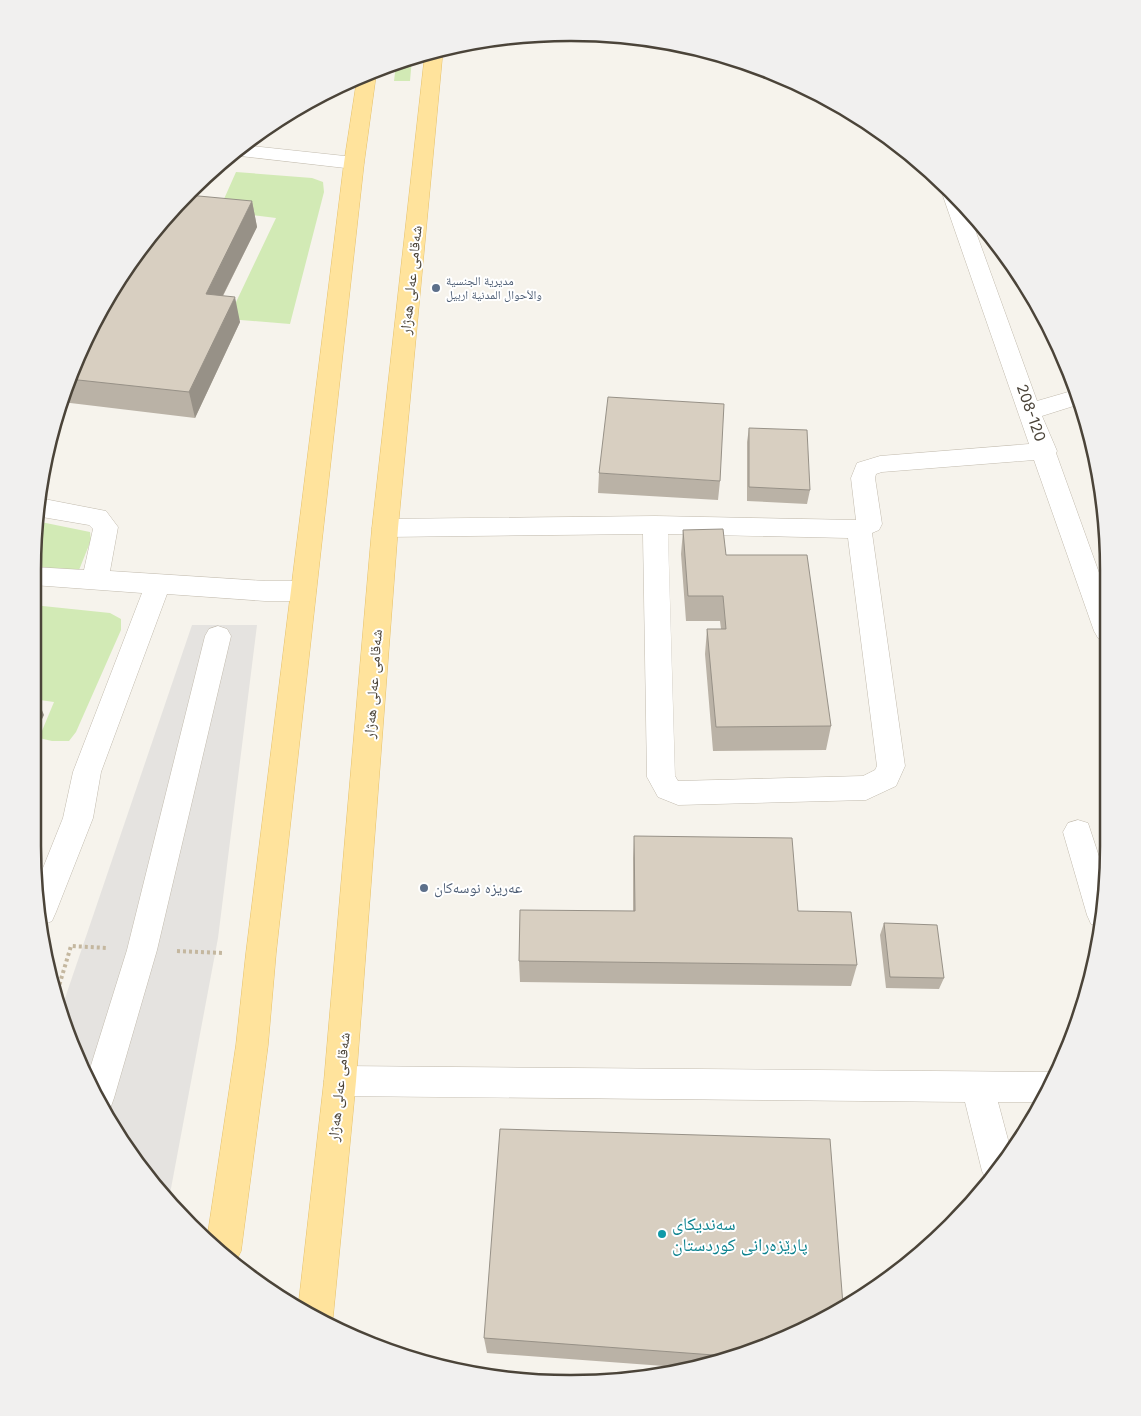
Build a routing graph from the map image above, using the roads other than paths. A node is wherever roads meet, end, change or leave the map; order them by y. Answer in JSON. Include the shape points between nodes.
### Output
{"nodes":[{"id":1,"x":434,"y":59,"type":"edge"},
{"id":2,"x":366,"y":83,"type":"edge"},
{"id":3,"x":248,"y":151,"type":"edge"},
{"id":4,"x":354,"y":162,"type":"junction"},
{"id":5,"x":959,"y":211,"type":"edge"},
{"id":6,"x":1071,"y":399,"type":"edge"},
{"id":7,"x":1031,"y":411,"type":"junction"},
{"id":8,"x":1045,"y":451,"type":"junction"},
{"id":9,"x":45,"y":508,"type":"edge"},
{"id":10,"x":655,"y":525,"type":"junction"},
{"id":11,"x":385,"y":528,"type":"junction"},
{"id":12,"x":858,"y":529,"type":"junction"},
{"id":13,"x":41,"y":576,"type":"edge"},
{"id":14,"x":95,"y":580,"type":"junction"},
{"id":15,"x":158,"y":584,"type":"junction"},
{"id":16,"x":304,"y":591,"type":"junction"},
{"id":17,"x":1100,"y":601,"type":"edge"},
{"id":18,"x":218,"y":636,"type":"dead end"},
{"id":19,"x":1078,"y":832,"type":"dead end"},
{"id":20,"x":1097,"y":898,"type":"edge"},
{"id":21,"x":45,"y":903,"type":"edge"},
{"id":22,"x":340,"y":1081,"type":"junction"},
{"id":23,"x":978,"y":1087,"type":"junction"},
{"id":24,"x":1041,"y":1087,"type":"edge"},
{"id":25,"x":101,"y":1089,"type":"edge"},
{"id":26,"x":996,"y":1160,"type":"edge"},
{"id":27,"x":224,"y":1245,"type":"edge"},
{"id":28,"x":316,"y":1309,"type":"edge"}],
"edges":[{"from":1,"to":11,"type":"main road","name":"شەقامی عەلی هەژار"},
{"from":2,"to":4,"type":"main road"},
{"from":3,"to":4,"type":"street"},
{"from":4,"to":16,"type":"main road"},
{"from":5,"to":7,"type":"street","name":"208-120"},
{"from":6,"to":7,"type":"street"},
{"from":7,"to":8,"type":"street","name":"208-120"},
{"from":8,"to":12,"type":"street","via":[[880,464],[866,469],[863,478],[870,524]]},
{"from":8,"to":17,"type":"street","name":"208-120"},
{"from":9,"to":14,"type":"street","via":[[97,517],[106,528]]},
{"from":10,"to":11,"type":"street"},
{"from":10,"to":12,"type":"street"},
{"from":10,"to":12,"type":"street","via":[[661,777],[668,789],[678,793],[866,788],[886,778],[891,766]]},
{"from":11,"to":22,"type":"main road","name":"شەقامی عەلی هەژار"},
{"from":13,"to":14,"type":"street"},
{"from":14,"to":15,"type":"street"},
{"from":15,"to":16,"type":"street"},
{"from":15,"to":21,"type":"street","via":[[87,772],[78,818]]},
{"from":16,"to":27,"type":"main road","via":[[252,1045]]},
{"from":18,"to":25,"type":"street","via":[[142,950]]},
{"from":19,"to":20,"type":"street"},
{"from":22,"to":23,"type":"street"},
{"from":22,"to":28,"type":"main road","name":"شەقامی عەلی هەژار"},
{"from":23,"to":24,"type":"street"},
{"from":23,"to":26,"type":"street"}]}
